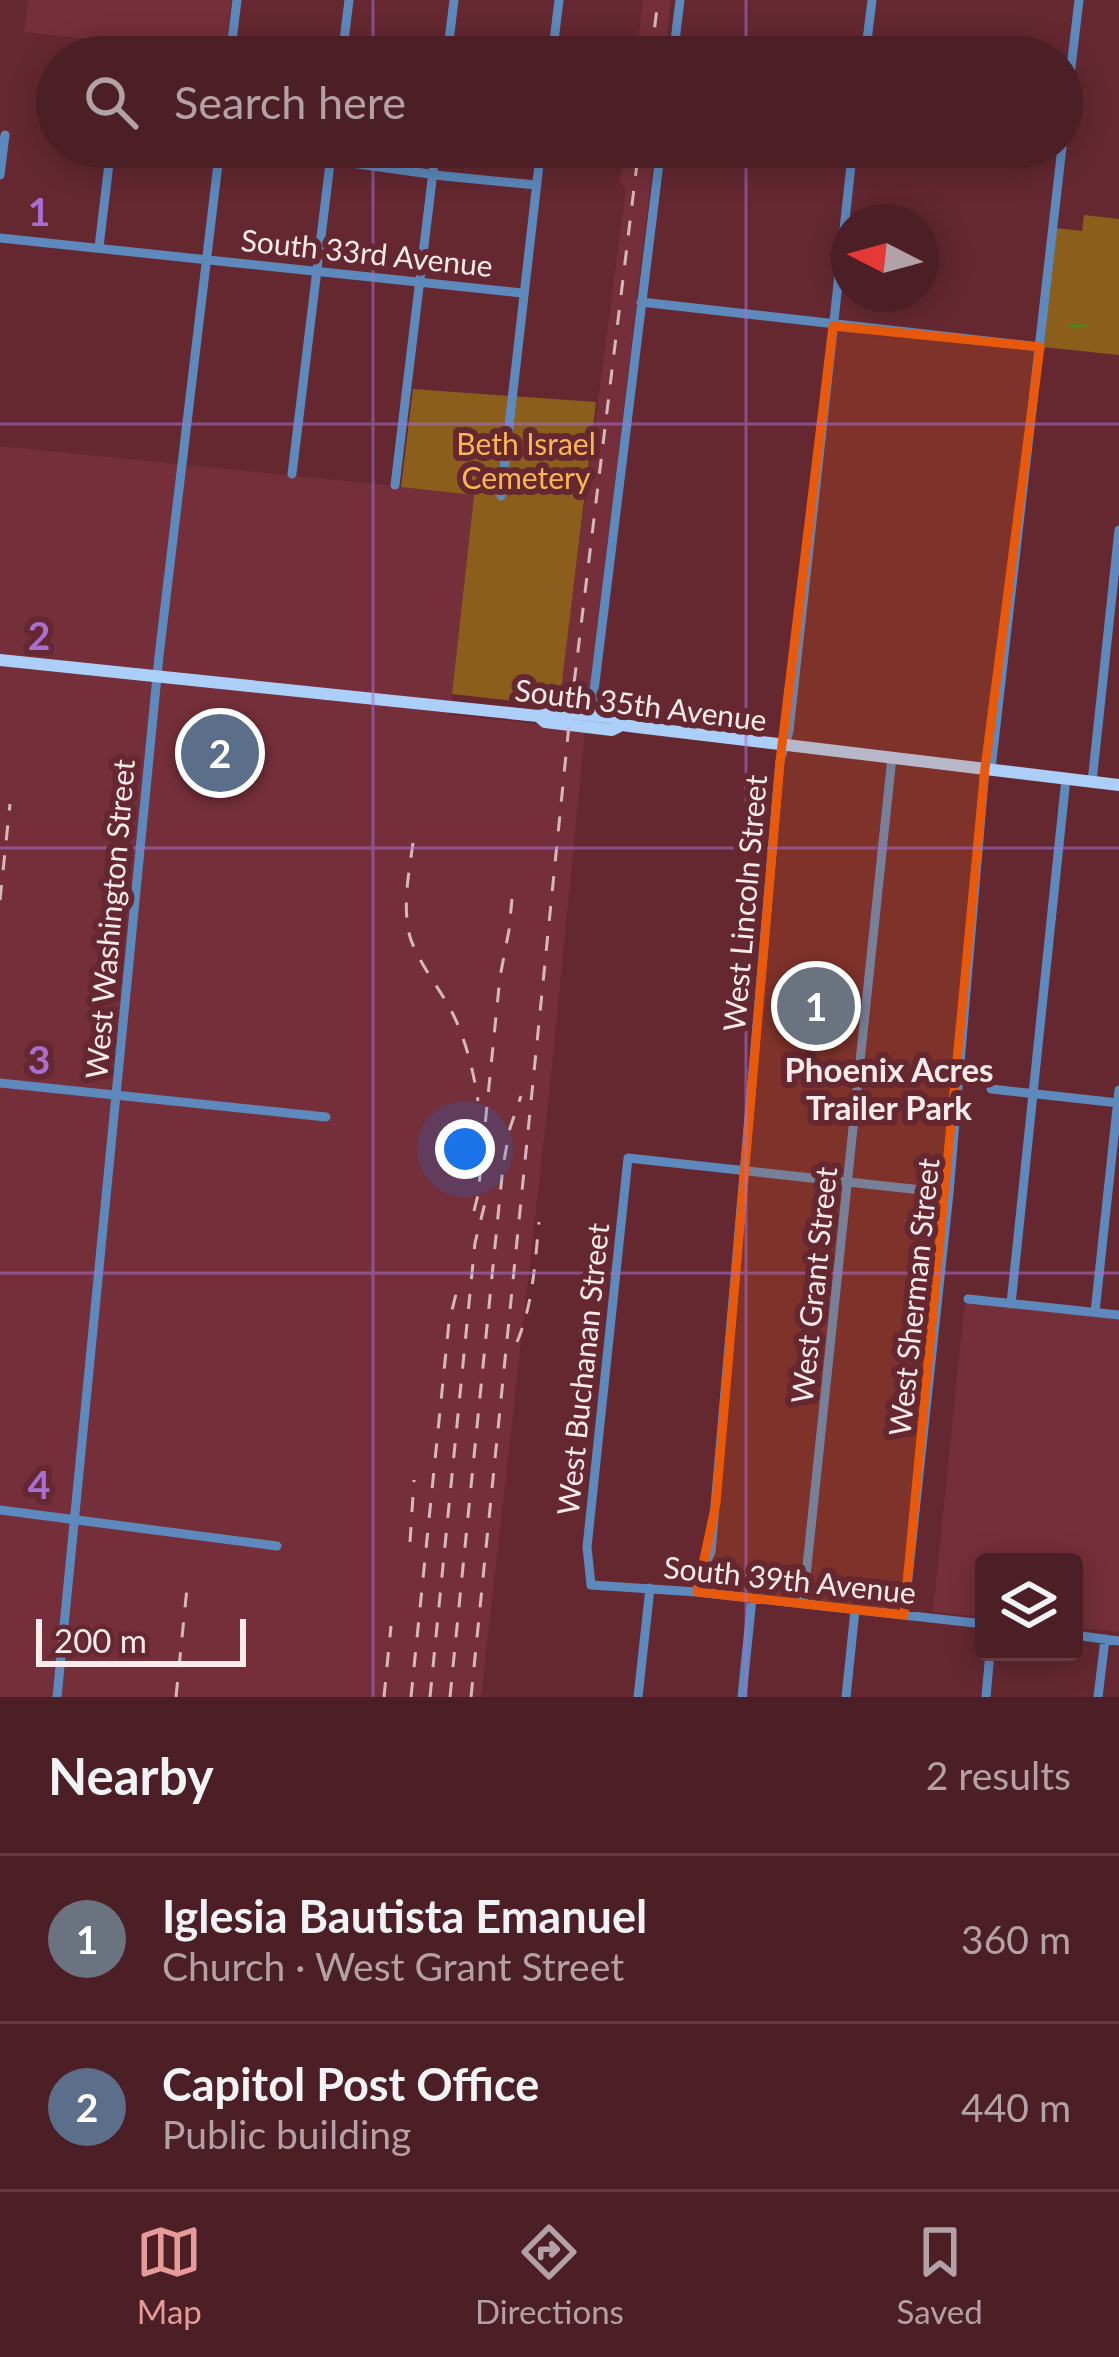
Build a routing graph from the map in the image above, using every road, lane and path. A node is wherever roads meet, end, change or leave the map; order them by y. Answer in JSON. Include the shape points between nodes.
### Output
{"nodes":[{"id":1,"x":237,"y":0,"type":"edge"},
{"id":2,"x":349,"y":0,"type":"edge"},
{"id":3,"x":454,"y":0,"type":"edge"},
{"id":4,"x":559,"y":0,"type":"edge"},
{"id":5,"x":680,"y":0,"type":"edge"},
{"id":6,"x":872,"y":0,"type":"edge"},
{"id":7,"x":1078,"y":0,"type":"edge"},
{"id":8,"x":233,"y":36,"type":"edge"},
{"id":9,"x":345,"y":36,"type":"edge"},
{"id":10,"x":450,"y":36,"type":"edge"},
{"id":11,"x":555,"y":36,"type":"edge"},
{"id":12,"x":676,"y":36,"type":"edge"},
{"id":13,"x":868,"y":36,"type":"edge"},
{"id":14,"x":1074,"y":36,"type":"edge"},
{"id":15,"x":5,"y":135,"type":"dead end"},
{"id":16,"x":108,"y":168,"type":"edge"},
{"id":17,"x":217,"y":168,"type":"edge"},
{"id":18,"x":329,"y":168,"type":"edge"},
{"id":19,"x":399,"y":168,"type":"edge"},
{"id":20,"x":433,"y":168,"type":"edge"},
{"id":21,"x":538,"y":168,"type":"edge"},
{"id":22,"x":658,"y":168,"type":"edge"},
{"id":23,"x":852,"y":168,"type":"edge"},
{"id":24,"x":1059,"y":168,"type":"edge"},
{"id":25,"x":433,"y":172,"type":"junction"},
{"id":26,"x":0,"y":175,"type":"edge"},
{"id":27,"x":536,"y":184,"type":"junction"},
{"id":28,"x":0,"y":238,"type":"edge"},
{"id":29,"x":99,"y":248,"type":"junction"},
{"id":30,"x":206,"y":260,"type":"junction"},
{"id":31,"x":317,"y":272,"type":"junction"},
{"id":32,"x":420,"y":281,"type":"junction"},
{"id":33,"x":522,"y":293,"type":"junction"},
{"id":34,"x":641,"y":302,"type":"junction"},
{"id":35,"x":833,"y":326,"type":"junction"},
{"id":36,"x":1040,"y":346,"type":"junction"},
{"id":37,"x":292,"y":474,"type":"dead end"},
{"id":38,"x":395,"y":484,"type":"dead end"},
{"id":39,"x":501,"y":496,"type":"dead end"},
{"id":40,"x":1119,"y":530,"type":"edge"},
{"id":41,"x":1117,"y":577,"type":"edge"},
{"id":42,"x":0,"y":660,"type":"edge"},
{"id":43,"x":157,"y":676,"type":"junction"},
{"id":44,"x":591,"y":715,"type":"junction"},
{"id":45,"x":538,"y":716,"type":"junction"},
{"id":46,"x":622,"y":725,"type":"junction"},
{"id":47,"x":785,"y":746,"type":"junction"},
{"id":48,"x":892,"y":757,"type":"junction"},
{"id":49,"x":988,"y":768,"type":"junction"},
{"id":50,"x":1066,"y":778,"type":"junction"},
{"id":51,"x":1093,"y":782,"type":"junction"},
{"id":52,"x":1119,"y":785,"type":"edge"},
{"id":53,"x":0,"y":1083,"type":"edge"},
{"id":54,"x":991,"y":1089,"type":"dead end"},
{"id":55,"x":1119,"y":1090,"type":"edge"},
{"id":56,"x":1033,"y":1094,"type":"junction"},
{"id":57,"x":117,"y":1096,"type":"junction"},
{"id":58,"x":1118,"y":1103,"type":"edge"},
{"id":59,"x":326,"y":1117,"type":"dead end"},
{"id":60,"x":746,"y":1169,"type":"junction"},
{"id":61,"x":848,"y":1181,"type":"junction"},
{"id":62,"x":949,"y":1193,"type":"junction"},
{"id":63,"x":968,"y":1299,"type":"dead end"},
{"id":64,"x":1012,"y":1304,"type":"junction"},
{"id":65,"x":1095,"y":1312,"type":"junction"},
{"id":66,"x":1119,"y":1315,"type":"edge"},
{"id":67,"x":0,"y":1510,"type":"edge"},
{"id":68,"x":76,"y":1518,"type":"junction"},
{"id":69,"x":277,"y":1546,"type":"dead end"},
{"id":70,"x":591,"y":1585,"type":"joint"},
{"id":71,"x":650,"y":1588,"type":"junction"},
{"id":72,"x":697,"y":1592,"type":"junction"},
{"id":73,"x":752,"y":1598,"type":"junction"},
{"id":74,"x":803,"y":1604,"type":"junction"},
{"id":75,"x":855,"y":1610,"type":"junction"},
{"id":76,"x":904,"y":1615,"type":"junction"},
{"id":77,"x":975,"y":1623,"type":"edge"},
{"id":78,"x":1083,"y":1636,"type":"edge"},
{"id":79,"x":1105,"y":1639,"type":"junction"},
{"id":80,"x":1119,"y":1641,"type":"edge"},
{"id":81,"x":990,"y":1661,"type":"edge"},
{"id":82,"x":57,"y":1697,"type":"edge"},
{"id":83,"x":638,"y":1697,"type":"edge"},
{"id":84,"x":742,"y":1697,"type":"edge"},
{"id":85,"x":846,"y":1697,"type":"edge"},
{"id":86,"x":986,"y":1697,"type":"edge"},
{"id":87,"x":1098,"y":1697,"type":"edge"}],
"edges":[{"from":1,"to":8,"type":"street"},
{"from":2,"to":9,"type":"street"},
{"from":3,"to":10,"type":"street"},
{"from":4,"to":11,"type":"street"},
{"from":5,"to":12,"type":"street"},
{"from":6,"to":13,"type":"street"},
{"from":7,"to":14,"type":"street","name":"West Sherman Street"},
{"from":15,"to":26,"type":"street"},
{"from":16,"to":29,"type":"street"},
{"from":17,"to":30,"type":"street","name":"West Washington Street"},
{"from":18,"to":31,"type":"street"},
{"from":19,"to":25,"type":"street"},
{"from":20,"to":25,"type":"street"},
{"from":21,"to":27,"type":"street"},
{"from":22,"to":34,"type":"street"},
{"from":23,"to":35,"type":"street","name":"West Lincoln Street"},
{"from":24,"to":36,"type":"street","name":"West Sherman Street"},
{"from":25,"to":27,"type":"street"},
{"from":25,"to":32,"type":"street"},
{"from":27,"to":33,"type":"street"},
{"from":28,"to":29,"type":"street","name":"South 33rd Avenue"},
{"from":29,"to":30,"type":"street","name":"South 33rd Avenue"},
{"from":30,"to":31,"type":"street","name":"South 33rd Avenue"},
{"from":30,"to":43,"type":"street","name":"West Washington Street"},
{"from":31,"to":32,"type":"street","name":"South 33rd Avenue"},
{"from":31,"to":37,"type":"street"},
{"from":32,"to":33,"type":"street","name":"South 33rd Avenue"},
{"from":32,"to":38,"type":"street"},
{"from":33,"to":39,"type":"street"},
{"from":34,"to":35,"type":"street"},
{"from":34,"to":44,"type":"street"},
{"from":35,"to":36,"type":"street"},
{"from":35,"to":47,"type":"street","name":"West Lincoln Street"},
{"from":36,"to":49,"type":"street","name":"West Sherman Street"},
{"from":40,"to":41,"type":"street"},
{"from":41,"to":51,"type":"street"},
{"from":42,"to":43,"type":"main road","name":"South 35th Avenue"},
{"from":43,"to":45,"type":"main road","name":"South 35th Avenue"},
{"from":43,"to":57,"type":"street","name":"West Washington Street"},
{"from":44,"to":45,"type":"main road"},
{"from":44,"to":46,"type":"main road"},
{"from":45,"to":46,"type":"main road","name":"South 35th Avenue","via":[[612,730]]},
{"from":46,"to":47,"type":"main road","name":"South 35th Avenue"},
{"from":47,"to":48,"type":"main road","name":"South 35th Avenue"},
{"from":47,"to":60,"type":"street","name":"West Lincoln Street"},
{"from":48,"to":49,"type":"main road","name":"South 35th Avenue"},
{"from":48,"to":61,"type":"street","name":"West Grant Street"},
{"from":49,"to":50,"type":"main road","name":"South 35th Avenue"},
{"from":49,"to":62,"type":"street","name":"West Sherman Street"},
{"from":50,"to":51,"type":"main road","name":"South 35th Avenue"},
{"from":50,"to":56,"type":"street"},
{"from":51,"to":52,"type":"main road","name":"South 35th Avenue"},
{"from":53,"to":57,"type":"street"},
{"from":54,"to":56,"type":"street"},
{"from":55,"to":58,"type":"street"},
{"from":56,"to":58,"type":"street"},
{"from":56,"to":64,"type":"street"},
{"from":57,"to":59,"type":"street"},
{"from":57,"to":68,"type":"street","name":"West Washington Street"},
{"from":58,"to":65,"type":"street"},
{"from":60,"to":61,"type":"street"},
{"from":60,"to":70,"type":"street","name":"West Buchanan Street","via":[[628,1158],[587,1546]]},
{"from":60,"to":72,"type":"street","name":"West Lincoln Street","via":[[711,1552]]},
{"from":61,"to":62,"type":"street"},
{"from":61,"to":74,"type":"street","name":"West Grant Street"},
{"from":62,"to":76,"type":"street","name":"West Sherman Street"},
{"from":63,"to":64,"type":"street"},
{"from":64,"to":65,"type":"street"},
{"from":65,"to":66,"type":"street"},
{"from":67,"to":68,"type":"street"},
{"from":68,"to":69,"type":"street"},
{"from":68,"to":82,"type":"street","name":"West Washington Street"},
{"from":70,"to":71,"type":"street","name":"South 39th Avenue"},
{"from":71,"to":72,"type":"street","name":"South 39th Avenue"},
{"from":71,"to":83,"type":"street"},
{"from":72,"to":73,"type":"street","name":"South 39th Avenue"},
{"from":73,"to":74,"type":"street","name":"South 39th Avenue"},
{"from":73,"to":84,"type":"street"},
{"from":74,"to":75,"type":"street","name":"South 39th Avenue"},
{"from":75,"to":76,"type":"street","name":"South 39th Avenue"},
{"from":75,"to":85,"type":"street"},
{"from":76,"to":77,"type":"street","name":"South 39th Avenue"},
{"from":78,"to":79,"type":"street"},
{"from":79,"to":80,"type":"street"},
{"from":79,"to":87,"type":"street"},
{"from":81,"to":86,"type":"street"}]}
